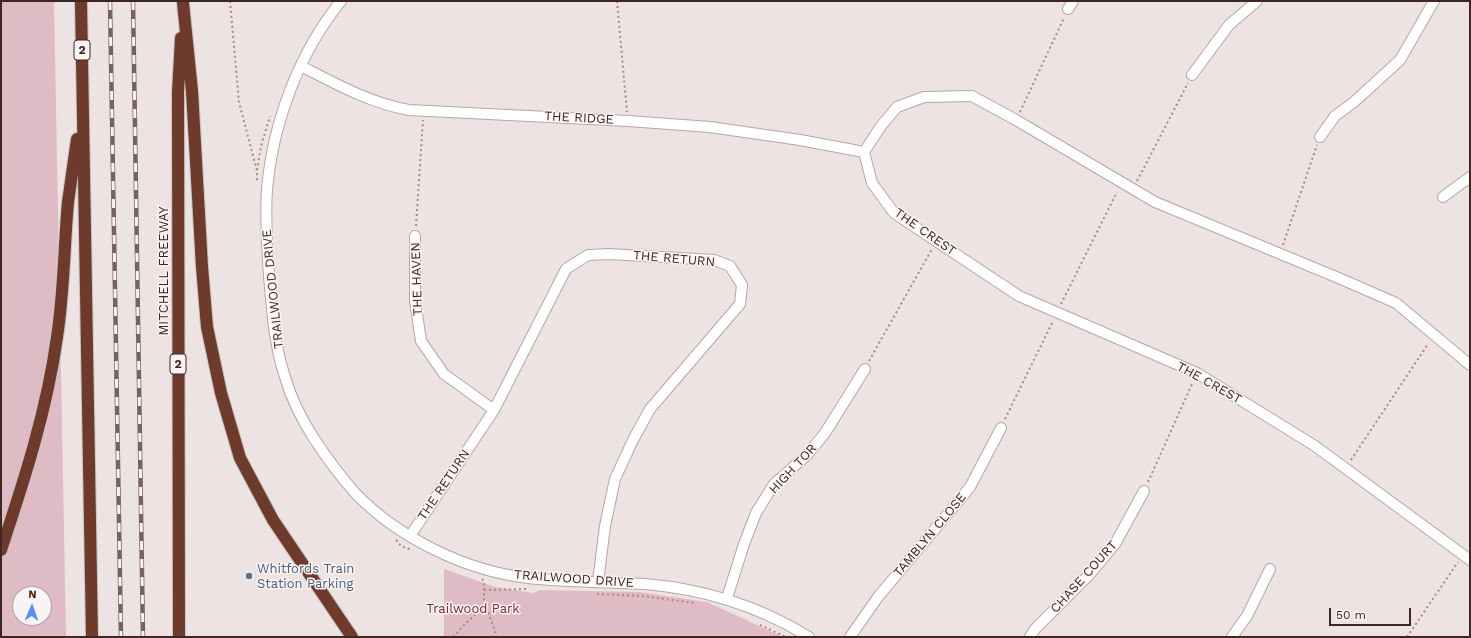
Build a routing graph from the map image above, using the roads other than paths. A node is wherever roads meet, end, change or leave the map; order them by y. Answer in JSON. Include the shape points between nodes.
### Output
{"nodes":[{"id":1,"x":81,"y":1,"type":"edge"},
{"id":2,"x":341,"y":1,"type":"edge"},
{"id":3,"x":1257,"y":1,"type":"edge"},
{"id":4,"x":1434,"y":1,"type":"edge"},
{"id":5,"x":183,"y":2,"type":"edge"},
{"id":6,"x":301,"y":66,"type":"junction"},
{"id":7,"x":1192,"y":75,"type":"road end"},
{"id":8,"x":82,"y":100,"type":"junction"},
{"id":9,"x":1320,"y":137,"type":"road end"},
{"id":10,"x":864,"y":152,"type":"junction"},
{"id":11,"x":1470,"y":177,"type":"edge"},
{"id":12,"x":1443,"y":197,"type":"dead end"},
{"id":13,"x":415,"y":236,"type":"road end"},
{"id":14,"x":1470,"y":365,"type":"edge"},
{"id":15,"x":865,"y":368,"type":"road end"},
{"id":16,"x":494,"y":410,"type":"junction"},
{"id":17,"x":1001,"y":428,"type":"dead end"},
{"id":18,"x":1144,"y":491,"type":"road end"},
{"id":19,"x":410,"y":536,"type":"junction"},
{"id":20,"x":1,"y":550,"type":"edge"},
{"id":21,"x":1467,"y":557,"type":"edge"},
{"id":22,"x":1270,"y":569,"type":"dead end"},
{"id":23,"x":598,"y":582,"type":"junction"},
{"id":24,"x":727,"y":598,"type":"junction"},
{"id":25,"x":92,"y":637,"type":"edge"},
{"id":26,"x":179,"y":637,"type":"edge"},
{"id":27,"x":352,"y":637,"type":"edge"},
{"id":28,"x":809,"y":637,"type":"edge"},
{"id":29,"x":850,"y":637,"type":"edge"},
{"id":30,"x":1030,"y":637,"type":"edge"},
{"id":31,"x":1232,"y":637,"type":"edge"}],
"edges":[{"from":1,"to":8,"type":"highway","number":"2"},
{"from":2,"to":6,"type":"street","name":"TRAILWOOD DRIVE","via":[[324,24]]},
{"from":3,"to":7,"type":"street","via":[[1229,26]]},
{"from":4,"to":9,"type":"street","via":[[1400,60],[1335,116]]},
{"from":5,"to":26,"type":"highway","name":"MITCHELL FREEWAY","number":"2","via":[[178,92]]},
{"from":5,"to":27,"type":"highway","via":[[192,90],[207,320],[221,393],[240,458],[273,520]]},
{"from":6,"to":10,"type":"street","name":"THE RIDGE","via":[[368,99],[395,107],[423,111],[710,127]]},
{"from":6,"to":19,"type":"street","name":"TRAILWOOD DRIVE","via":[[280,120],[267,189],[266,240],[278,349],[285,378],[297,407],[324,453],[357,495],[391,524]]},
{"from":8,"to":20,"type":"highway","via":[[68,202],[63,291],[57,338],[40,421]]},
{"from":8,"to":25,"type":"highway","number":"2"},
{"from":10,"to":14,"type":"street","via":[[881,126],[898,107],[924,97],[972,96],[1155,202],[1396,303]]},
{"from":10,"to":21,"type":"street","name":"THE CREST","via":[[872,183],[894,213],[1019,296],[1197,373],[1315,446]]},
{"from":11,"to":12,"type":"street"},
{"from":13,"to":16,"type":"street","name":"THE HAVEN","via":[[415,301],[421,341],[444,374]]},
{"from":15,"to":24,"type":"street","name":"HIGH TOR","via":[[825,433],[807,455],[774,484],[756,513]]},
{"from":16,"to":19,"type":"street","name":"THE RETURN"},
{"from":16,"to":23,"type":"street","name":"THE RETURN","via":[[566,269],[588,255],[714,260],[730,266],[742,285],[740,304],[650,409],[633,440],[615,479],[605,526]]},
{"from":17,"to":29,"type":"street","name":"TAMBLYN CLOSE","via":[[970,487],[878,597]]},
{"from":18,"to":30,"type":"street","name":"CHASE COURT","via":[[1115,544]]},
{"from":19,"to":23,"type":"street","name":"TRAILWOOD DRIVE","via":[[451,557],[488,570],[525,578]]},
{"from":22,"to":31,"type":"street","via":[[1247,616]]},
{"from":23,"to":24,"type":"street","name":"TRAILWOOD DRIVE","via":[[673,587]]},
{"from":24,"to":28,"type":"street","name":"TRAILWOOD DRIVE","via":[[767,614]]}]}
